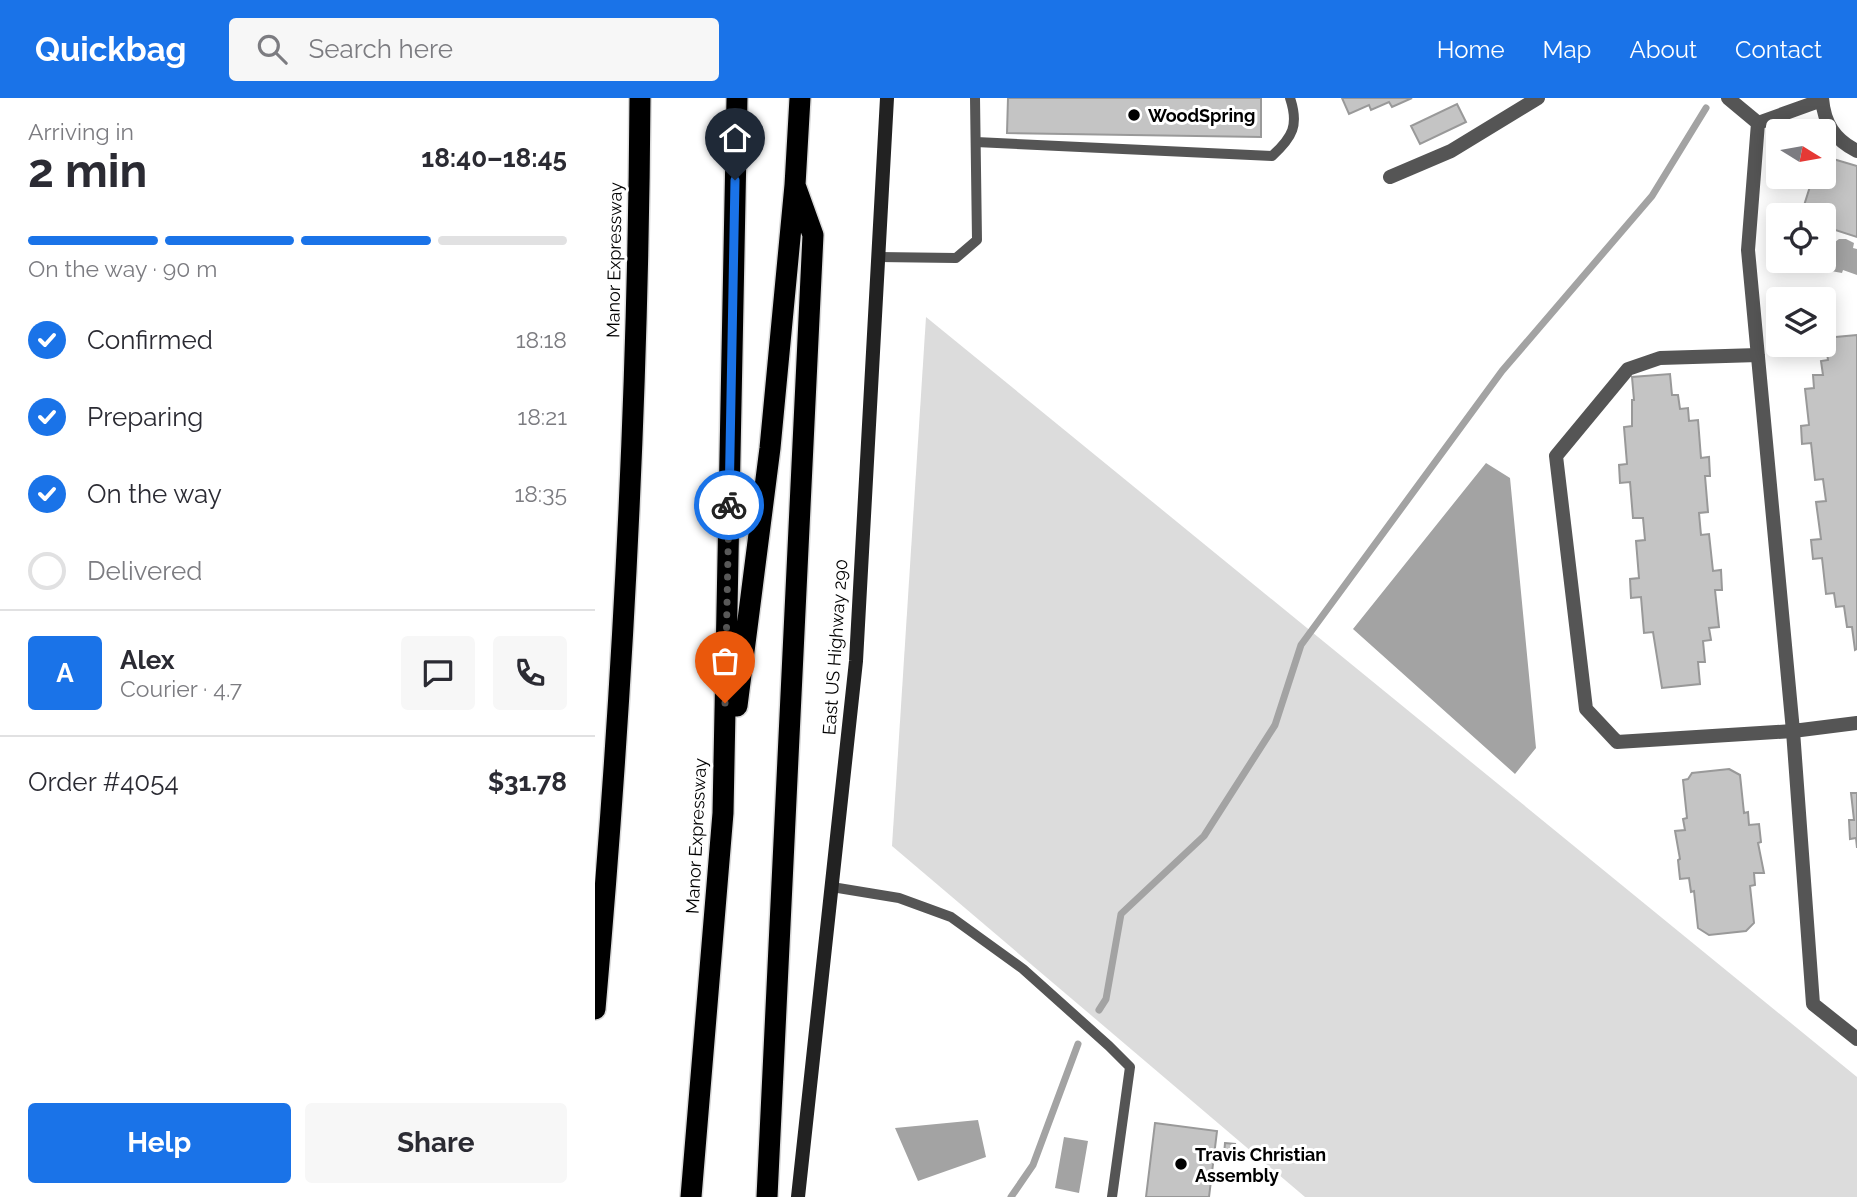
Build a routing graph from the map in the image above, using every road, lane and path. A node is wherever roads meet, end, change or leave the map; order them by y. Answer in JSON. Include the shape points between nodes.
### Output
{"nodes":[{"id":1,"x":628,"y":98,"type":"edge"},
{"id":2,"x":640,"y":98,"type":"edge"},
{"id":3,"x":737,"y":98,"type":"edge"},
{"id":4,"x":800,"y":98,"type":"edge"},
{"id":5,"x":887,"y":98,"type":"edge"},
{"id":6,"x":975,"y":98,"type":"edge"},
{"id":7,"x":1290,"y":98,"type":"edge"},
{"id":8,"x":1538,"y":98,"type":"edge"},
{"id":9,"x":1728,"y":98,"type":"edge"},
{"id":10,"x":1822,"y":99,"type":"edge"},
{"id":11,"x":1758,"y":123,"type":"junction"},
{"id":12,"x":976,"y":142,"type":"junction"},
{"id":13,"x":1857,"y":152,"type":"edge"},
{"id":14,"x":1390,"y":177,"type":"dead end"},
{"id":15,"x":795,"y":185,"type":"junction"},
{"id":16,"x":639,"y":237,"type":"junction"},
{"id":17,"x":879,"y":257,"type":"junction"},
{"id":18,"x":1758,"y":355,"type":"junction"},
{"id":19,"x":1857,"y":723,"type":"edge"},
{"id":20,"x":1793,"y":731,"type":"junction"},
{"id":21,"x":723,"y":813,"type":"junction"},
{"id":22,"x":832,"y":887,"type":"junction"},
{"id":23,"x":595,"y":1010,"type":"edge"},
{"id":24,"x":1857,"y":1039,"type":"edge"},
{"id":25,"x":691,"y":1197,"type":"edge"},
{"id":26,"x":767,"y":1197,"type":"edge"},
{"id":27,"x":798,"y":1197,"type":"edge"},
{"id":28,"x":1112,"y":1197,"type":"edge"}],
"edges":[{"from":1,"to":16,"type":"highway"},
{"from":2,"to":16,"type":"highway","name":"Manor Expressway"},
{"from":3,"to":21,"type":"highway","name":"Manor Expressway"},
{"from":4,"to":15,"type":"highway"},
{"from":5,"to":17,"type":"main road","name":"East US Highway 290"},
{"from":6,"to":12,"type":"lane"},
{"from":7,"to":12,"type":"lane","via":[[1295,114],[1289,140],[1272,156]]},
{"from":8,"to":14,"type":"street","via":[[1451,151]]},
{"from":9,"to":11,"type":"street"},
{"from":10,"to":11,"type":"street"},
{"from":10,"to":13,"type":"street","via":[[1831,131]]},
{"from":11,"to":18,"type":"street","via":[[1748,250]]},
{"from":12,"to":17,"type":"lane","via":[[977,240],[956,258]]},
{"from":15,"to":21,"type":"highway","via":[[770,448]]},
{"from":15,"to":26,"type":"highway","via":[[813,235]]},
{"from":16,"to":23,"type":"highway","name":"Manor Expressway","via":[[626,597]]},
{"from":17,"to":22,"type":"main road","name":"East US Highway 290","via":[[856,661]]},
{"from":18,"to":20,"type":"street"},
{"from":18,"to":20,"type":"street","via":[[1660,358],[1628,369],[1556,456],[1586,709],[1617,742]]},
{"from":19,"to":20,"type":"street"},
{"from":20,"to":24,"type":"street","via":[[1813,1004]]},
{"from":21,"to":25,"type":"highway","name":"Manor Expressway"},
{"from":22,"to":27,"type":"main road","name":"East US Highway 290"},
{"from":22,"to":28,"type":"lane","via":[[899,898],[951,917],[1023,969],[1130,1067]]}]}
